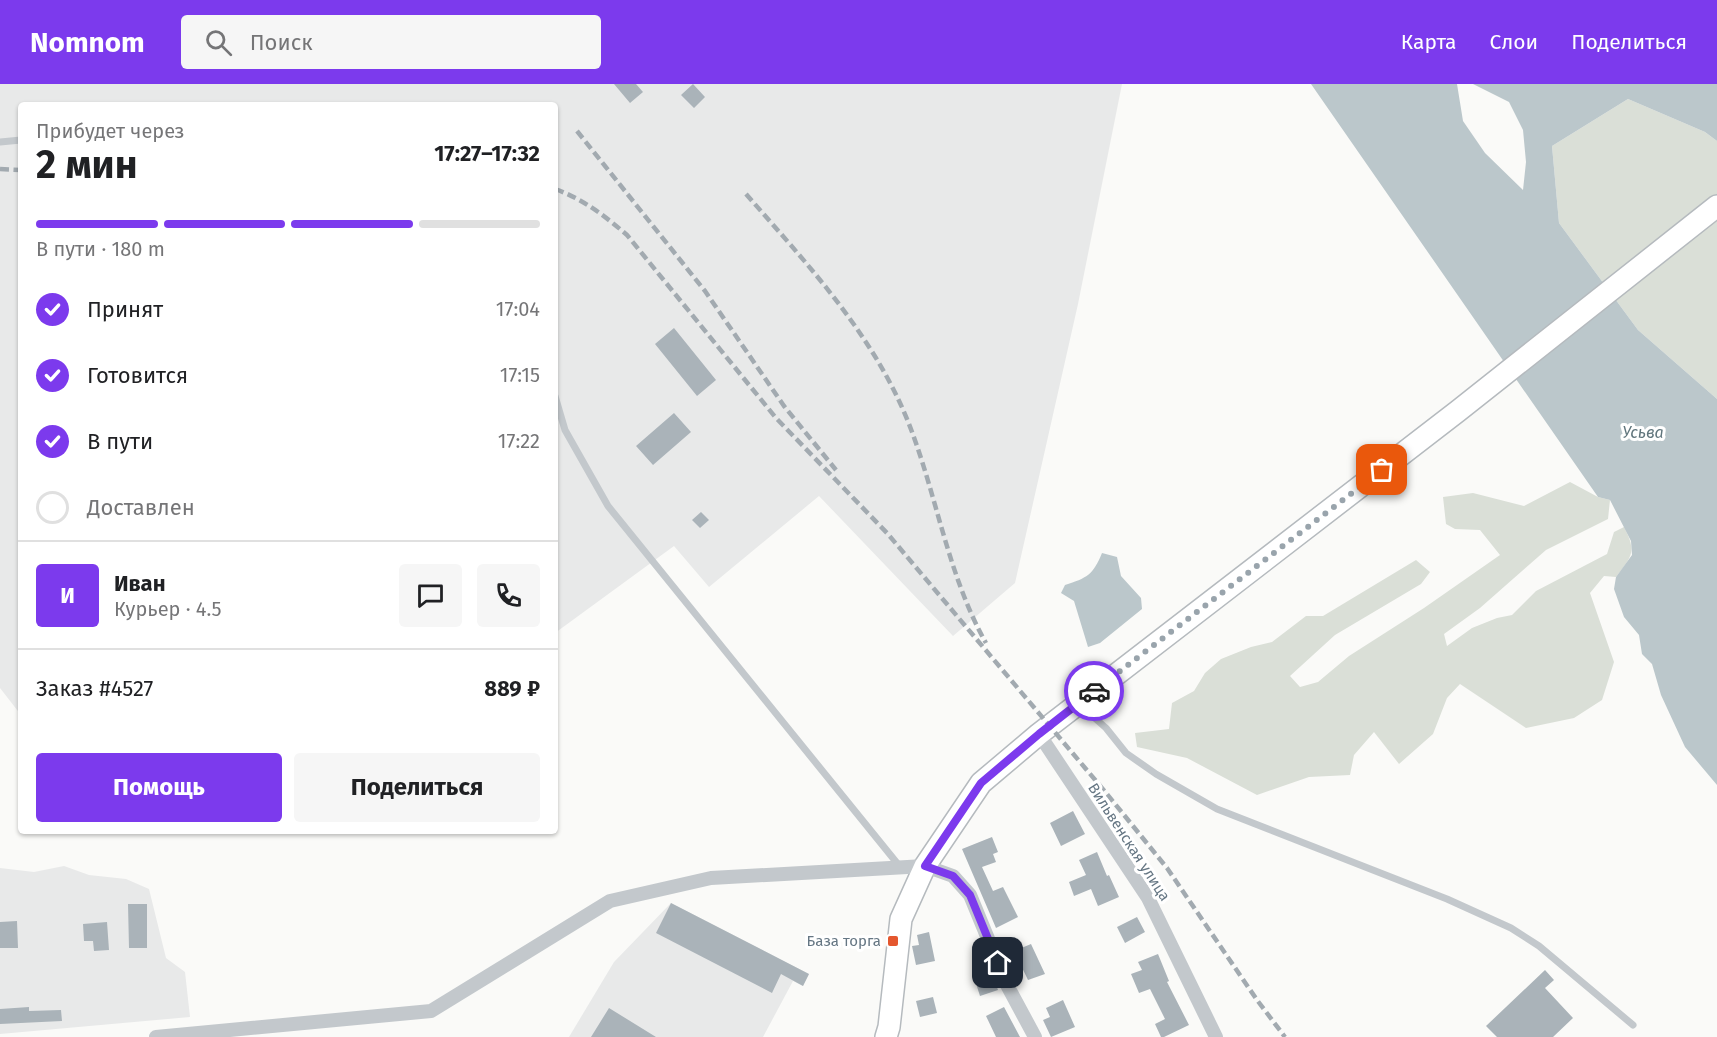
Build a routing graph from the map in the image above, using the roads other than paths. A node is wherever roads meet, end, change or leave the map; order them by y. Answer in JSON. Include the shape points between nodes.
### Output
{"nodes":[{"id":1,"x":18,"y":140,"type":"edge"},
{"id":2,"x":0,"y":142,"type":"edge"},
{"id":3,"x":1717,"y":206,"type":"edge"},
{"id":4,"x":558,"y":406,"type":"edge"},
{"id":5,"x":1078,"y":703,"type":"junction"},
{"id":6,"x":1039,"y":734,"type":"junction"},
{"id":7,"x":925,"y":866,"type":"junction"},
{"id":8,"x":901,"y":868,"type":"junction"},
{"id":9,"x":1633,"y":1025,"type":"dead end"},
{"id":10,"x":156,"y":1037,"type":"edge"},
{"id":11,"x":886,"y":1037,"type":"edge"},
{"id":12,"x":1035,"y":1037,"type":"edge"},
{"id":13,"x":1216,"y":1037,"type":"edge"}],
"edges":[{"from":1,"to":2,"type":"lane"},
{"from":3,"to":5,"type":"main road"},
{"from":4,"to":8,"type":"lane","via":[[565,430],[608,506]]},
{"from":5,"to":6,"type":"main road"},
{"from":5,"to":9,"type":"lane","via":[[1126,753],[1217,809],[1511,928],[1539,946]]},
{"from":6,"to":7,"type":"main road","via":[[981,783]]},
{"from":6,"to":13,"type":"street","name":"Вильвенская улица","via":[[1148,898]]},
{"from":7,"to":8,"type":"street"},
{"from":7,"to":11,"type":"main road","via":[[901,919]]},
{"from":7,"to":12,"type":"street","via":[[953,876],[970,895],[1007,985]]},
{"from":8,"to":10,"type":"street","via":[[711,878],[610,901],[431,1011]]}]}
